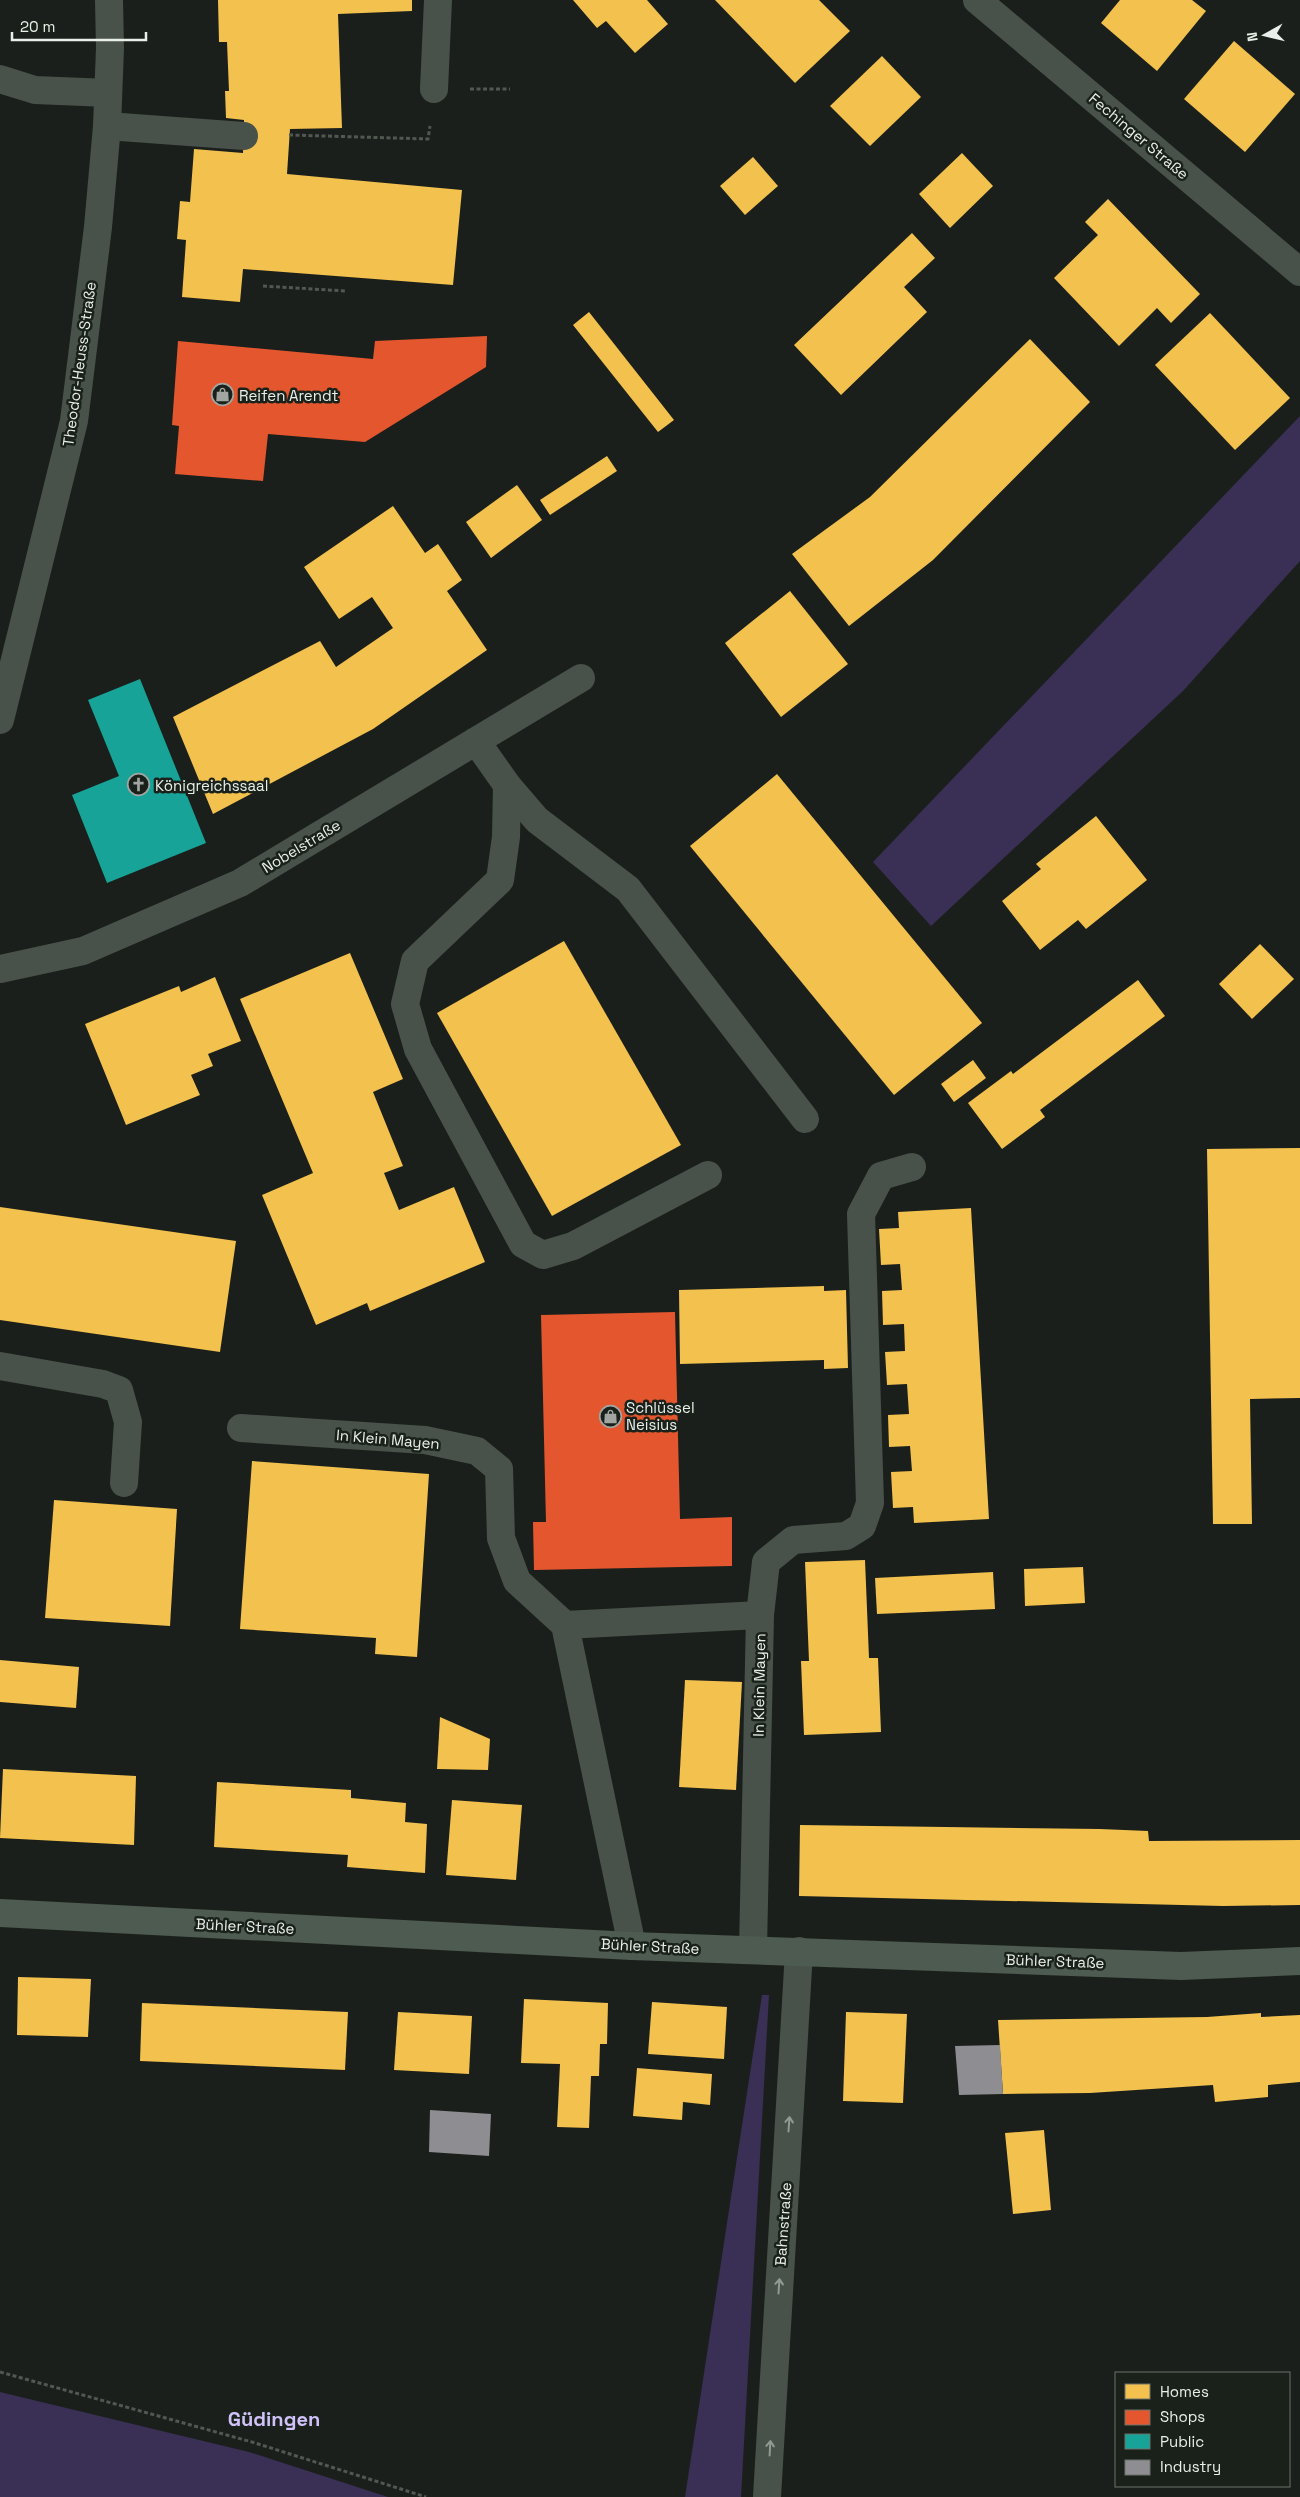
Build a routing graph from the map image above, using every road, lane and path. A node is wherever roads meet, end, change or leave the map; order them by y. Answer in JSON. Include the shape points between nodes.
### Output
{"nodes":[{"id":1,"x":109,"y":0,"type":"edge"},
{"id":2,"x":438,"y":0,"type":"edge"},
{"id":3,"x":977,"y":0,"type":"edge"},
{"id":4,"x":0,"y":79,"type":"edge"},
{"id":5,"x":434,"y":89,"type":"junction"},
{"id":6,"x":510,"y":90,"type":"dead end"},
{"id":7,"x":108,"y":93,"type":"junction"},
{"id":8,"x":107,"y":126,"type":"junction"},
{"id":9,"x":289,"y":135,"type":"dead end"},
{"id":10,"x":244,"y":136,"type":"dead end"},
{"id":11,"x":1300,"y":272,"type":"edge"},
{"id":12,"x":263,"y":286,"type":"dead end"},
{"id":13,"x":345,"y":291,"type":"dead end"},
{"id":14,"x":580,"y":678,"type":"dead end"},
{"id":15,"x":0,"y":720,"type":"edge"},
{"id":16,"x":476,"y":741,"type":"junction"},
{"id":17,"x":507,"y":785,"type":"junction"},
{"id":18,"x":0,"y":969,"type":"edge"},
{"id":19,"x":805,"y":1119,"type":"dead end"},
{"id":20,"x":912,"y":1167,"type":"dead end"},
{"id":21,"x":708,"y":1174,"type":"dead end"},
{"id":22,"x":0,"y":1366,"type":"edge"},
{"id":23,"x":241,"y":1428,"type":"dead end"},
{"id":24,"x":124,"y":1483,"type":"dead end"},
{"id":25,"x":760,"y":1615,"type":"junction"},
{"id":26,"x":565,"y":1625,"type":"junction"},
{"id":27,"x":0,"y":1913,"type":"edge"},
{"id":28,"x":632,"y":1946,"type":"junction"},
{"id":29,"x":753,"y":1950,"type":"junction"},
{"id":30,"x":799,"y":1951,"type":"junction"},
{"id":31,"x":1300,"y":1961,"type":"edge"},
{"id":32,"x":0,"y":2372,"type":"edge"},
{"id":33,"x":426,"y":2497,"type":"edge"},
{"id":34,"x":767,"y":2497,"type":"edge"}],
"edges":[{"from":1,"to":7,"type":"street","name":"Theodor-Heuss-Straße"},
{"from":2,"to":5,"type":"street"},
{"from":3,"to":11,"type":"street","name":"Fechinger Straße"},
{"from":4,"to":7,"type":"street","via":[[35,90]]},
{"from":5,"to":6,"type":"path"},
{"from":5,"to":9,"type":"path","via":[[428,139]]},
{"from":7,"to":8,"type":"street","name":"Theodor-Heuss-Straße"},
{"from":8,"to":10,"type":"street"},
{"from":8,"to":15,"type":"street","name":"Theodor-Heuss-Straße","via":[[74,421]]},
{"from":12,"to":13,"type":"path"},
{"from":14,"to":16,"type":"street","name":"Nobelstraße"},
{"from":16,"to":17,"type":"street"},
{"from":16,"to":18,"type":"street","name":"Nobelstraße","via":[[240,883],[83,951]]},
{"from":17,"to":19,"type":"street","via":[[537,820],[628,889]]},
{"from":17,"to":21,"type":"street","via":[[506,837],[500,880],[415,961],[405,1004],[418,1049],[523,1244],[543,1255],[573,1246]]},
{"from":20,"to":25,"type":"street","via":[[881,1176],[861,1214],[870,1503],[862,1526],[846,1536],[793,1540],[766,1562]]},
{"from":22,"to":24,"type":"street","via":[[103,1384],[119,1390],[128,1422]]},
{"from":23,"to":26,"type":"street","name":"In Klein Mayen","via":[[425,1440],[477,1451],[499,1469],[501,1538],[517,1581]]},
{"from":25,"to":26,"type":"street","name":"In Klein Mayen"},
{"from":25,"to":29,"type":"street","name":"In Klein Mayen"},
{"from":26,"to":28,"type":"street"},
{"from":27,"to":28,"type":"main road","name":"Bühler Straße"},
{"from":28,"to":29,"type":"main road","name":"Bühler Straße"},
{"from":29,"to":30,"type":"main road","name":"Bühler Straße"},
{"from":30,"to":31,"type":"main road","name":"Bühler Straße","via":[[1181,1966]]},
{"from":34,"to":30,"type":"street","name":"Bahnstraße","one_way":true},
{"from":32,"to":33,"type":"path","via":[[252,2442]]}]}
